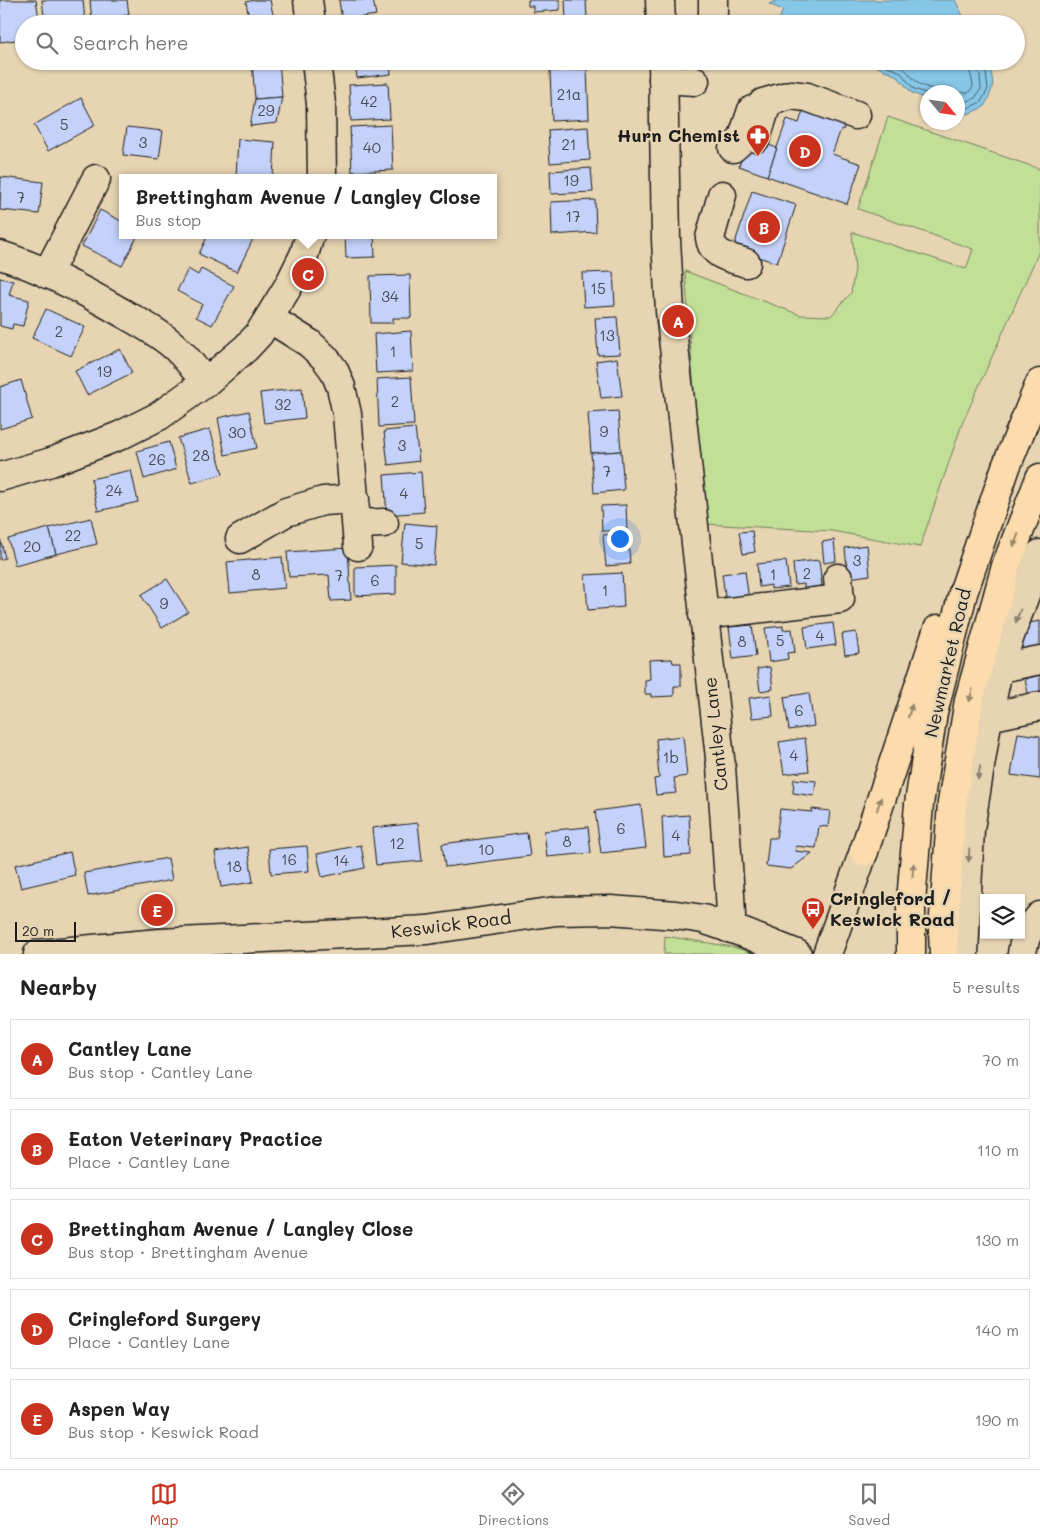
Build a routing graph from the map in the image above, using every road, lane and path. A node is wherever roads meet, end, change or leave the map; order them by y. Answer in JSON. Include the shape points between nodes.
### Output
{"nodes":[{"id":1,"x":308,"y":0,"type":"edge"},
{"id":2,"x":660,"y":0,"type":"edge"},
{"id":3,"x":310,"y":15,"type":"edge"},
{"id":4,"x":661,"y":15,"type":"edge"},
{"id":5,"x":317,"y":70,"type":"edge"},
{"id":6,"x":663,"y":70,"type":"edge"},
{"id":7,"x":695,"y":81,"type":"dead end"},
{"id":8,"x":750,"y":99,"type":"dead end"},
{"id":9,"x":856,"y":114,"type":"dead end"},
{"id":10,"x":322,"y":174,"type":"edge"},
{"id":11,"x":96,"y":179,"type":"dead end"},
{"id":12,"x":722,"y":195,"type":"dead end"},
{"id":13,"x":710,"y":238,"type":"junction"},
{"id":14,"x":309,"y":239,"type":"edge"},
{"id":15,"x":666,"y":240,"type":"junction"},
{"id":16,"x":0,"y":254,"type":"edge"},
{"id":17,"x":746,"y":263,"type":"dead end"},
{"id":18,"x":47,"y":274,"type":"junction"},
{"id":19,"x":269,"y":318,"type":"junction"},
{"id":20,"x":205,"y":383,"type":"junction"},
{"id":21,"x":1040,"y":384,"type":"edge"},
{"id":22,"x":1006,"y":467,"type":"junction"},
{"id":23,"x":0,"y":477,"type":"edge"},
{"id":24,"x":1040,"y":478,"type":"edge"},
{"id":25,"x":251,"y":539,"type":"dead end"},
{"id":26,"x":1040,"y":554,"type":"edge"},
{"id":27,"x":840,"y":599,"type":"dead end"},
{"id":28,"x":703,"y":615,"type":"junction"},
{"id":29,"x":1040,"y":660,"type":"edge"},
{"id":30,"x":999,"y":666,"type":"junction"},
{"id":31,"x":1040,"y":706,"type":"edge"},
{"id":32,"x":988,"y":717,"type":"junction"},
{"id":33,"x":864,"y":851,"type":"joint"},
{"id":34,"x":1040,"y":916,"type":"edge"},
{"id":35,"x":728,"y":928,"type":"junction"},
{"id":36,"x":159,"y":949,"type":"edge"},
{"id":37,"x":38,"y":954,"type":"edge"},
{"id":38,"x":798,"y":954,"type":"edge"},
{"id":39,"x":827,"y":954,"type":"edge"},
{"id":40,"x":911,"y":954,"type":"edge"},
{"id":41,"x":944,"y":954,"type":"edge"},
{"id":42,"x":964,"y":954,"type":"edge"},
{"id":43,"x":1022,"y":954,"type":"edge"}],
"edges":[{"from":1,"to":3,"type":"street"},
{"from":2,"to":4,"type":"street"},
{"from":5,"to":10,"type":"street"},
{"from":6,"to":7,"type":"street"},
{"from":6,"to":15,"type":"street","name":"Cantley Lane","via":[[675,137]]},
{"from":8,"to":9,"type":"street","via":[[752,110],[742,140],[744,143],[766,110],[763,103],[791,96]]},
{"from":11,"to":18,"type":"street"},
{"from":12,"to":13,"type":"street"},
{"from":13,"to":15,"type":"street"},
{"from":13,"to":17,"type":"street","via":[[717,252]]},
{"from":14,"to":19,"type":"street","via":[[289,286]]},
{"from":15,"to":28,"type":"street","name":"Cantley Lane","via":[[670,311]]},
{"from":16,"to":18,"type":"street"},
{"from":18,"to":20,"type":"street","via":[[155,331],[176,348]]},
{"from":19,"to":20,"type":"street","via":[[246,348]]},
{"from":19,"to":25,"type":"street","via":[[309,343],[325,358],[342,387],[364,523],[322,501],[286,512]]},
{"from":20,"to":23,"type":"street","via":[[159,416],[119,436]]},
{"from":21,"to":22,"type":"highway","name":"Newmarket Road"},
{"from":33,"to":22,"type":"highway","one_way":true,"via":[[953,586]]},
{"from":40,"to":22,"type":"highway","name":"Newmarket Road","one_way":true,"via":[[911,902],[919,804],[933,713],[963,593]]},
{"from":24,"to":41,"type":"highway","name":"Newmarket Road","one_way":true,"via":[[1006,566],[969,700],[952,803]]},
{"from":26,"to":30,"type":"street","one_way":true},
{"from":27,"to":28,"type":"street"},
{"from":28,"to":35,"type":"street","name":"Cantley Lane","via":[[721,767],[731,915]]},
{"from":29,"to":30,"type":"street"},
{"from":30,"to":32,"type":"street"},
{"from":31,"to":32,"type":"street"},
{"from":32,"to":42,"type":"street","one_way":true,"via":[[970,829]]},
{"from":33,"to":39,"type":"street"},
{"from":34,"to":43,"type":"street","via":[[1029,929]]},
{"from":35,"to":36,"type":"street","name":"Keswick Road","via":[[703,919],[676,915],[583,910],[428,930]]},
{"from":35,"to":38,"type":"street","name":"Keswick Road"},
{"from":36,"to":37,"type":"street","name":"Keswick Road"}]}
